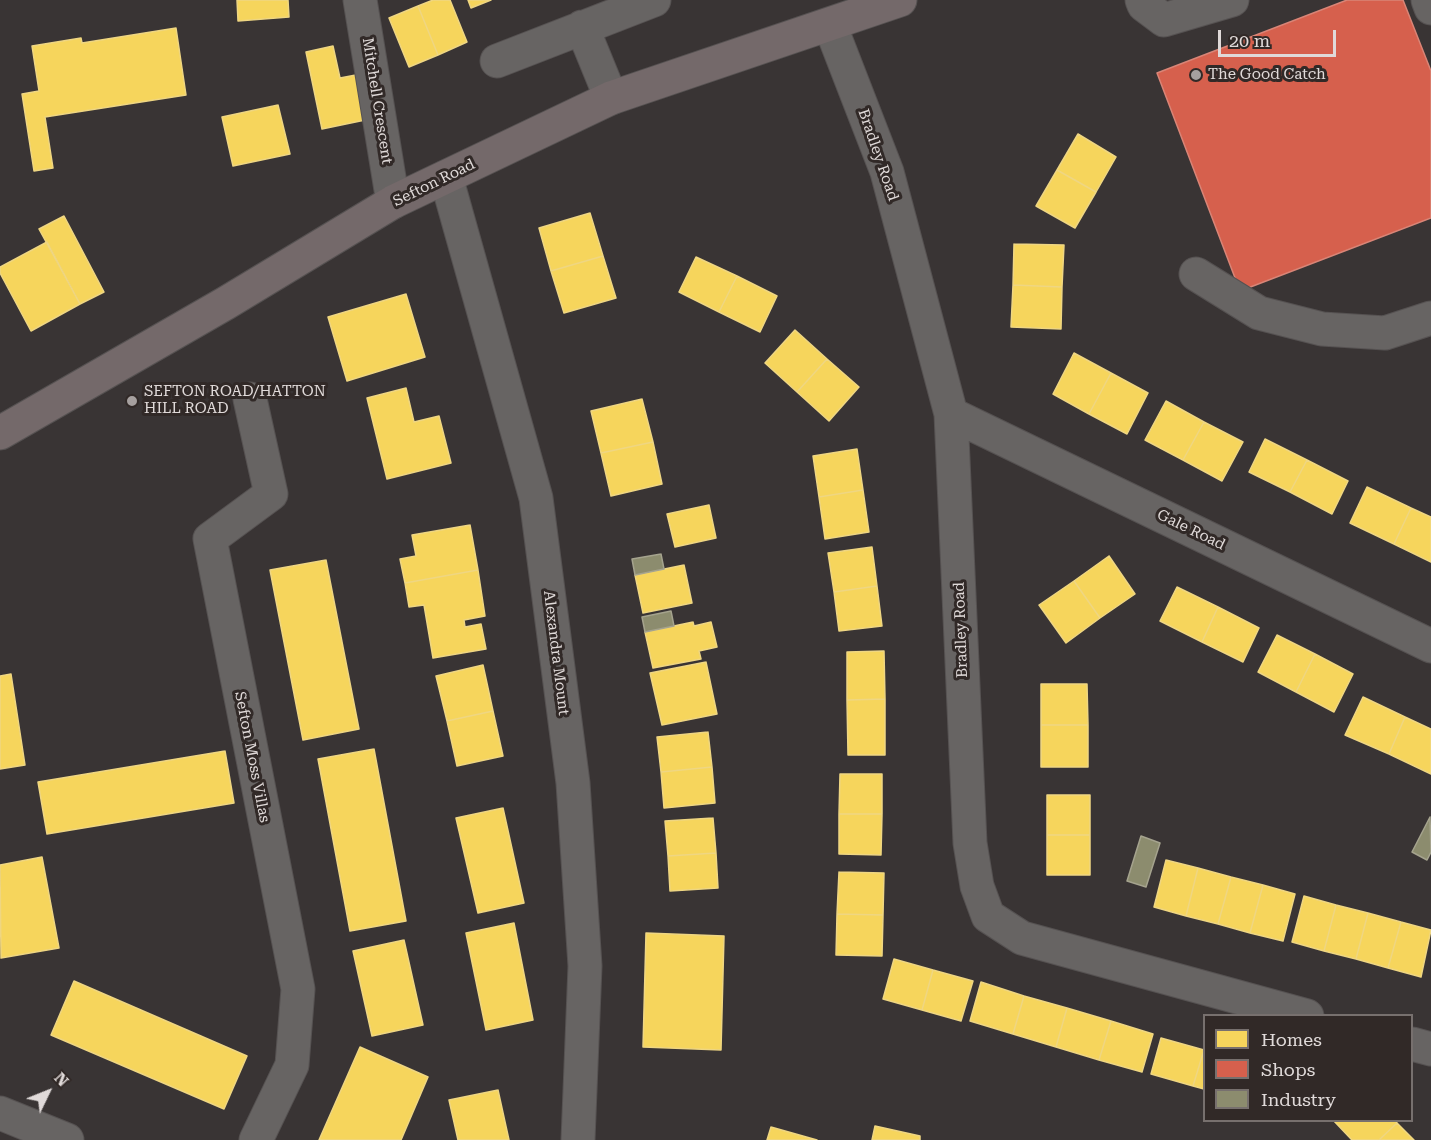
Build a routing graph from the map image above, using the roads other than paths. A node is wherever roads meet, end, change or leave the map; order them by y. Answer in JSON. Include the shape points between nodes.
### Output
{"nodes":[{"id":1,"x":360,"y":0,"type":"edge"},
{"id":2,"x":654,"y":0,"type":"edge"},
{"id":3,"x":900,"y":0,"type":"edge"},
{"id":4,"x":1142,"y":0,"type":"edge"},
{"id":5,"x":1232,"y":0,"type":"edge"},
{"id":6,"x":1428,"y":0,"type":"edge"},
{"id":7,"x":1431,"y":8,"type":"edge"},
{"id":8,"x":830,"y":25,"type":"junction"},
{"id":9,"x":582,"y":27,"type":"junction"},
{"id":10,"x":497,"y":61,"type":"dead end"},
{"id":11,"x":611,"y":98,"type":"junction"},
{"id":12,"x":446,"y":177,"type":"junction"},
{"id":13,"x":393,"y":202,"type":"junction"},
{"id":14,"x":1196,"y":274,"type":"dead end"},
{"id":15,"x":1431,"y":318,"type":"edge"},
{"id":16,"x":250,"y":399,"type":"dead end"},
{"id":17,"x":951,"y":414,"type":"junction"},
{"id":18,"x":0,"y":433,"type":"edge"},
{"id":19,"x":1431,"y":646,"type":"edge"},
{"id":20,"x":1300,"y":1014,"type":"edge"},
{"id":21,"x":1413,"y":1044,"type":"edge"},
{"id":22,"x":1431,"y":1049,"type":"edge"},
{"id":23,"x":0,"y":1113,"type":"edge"},
{"id":24,"x":67,"y":1140,"type":"edge"},
{"id":25,"x":256,"y":1140,"type":"edge"},
{"id":26,"x":578,"y":1140,"type":"edge"}],
"edges":[{"from":1,"to":13,"type":"street","name":"Mitchell Crescent"},
{"from":2,"to":9,"type":"street"},
{"from":3,"to":8,"type":"main road","name":"Sefton Road"},
{"from":4,"to":5,"type":"street","via":[[1164,20]]},
{"from":6,"to":7,"type":"street"},
{"from":8,"to":11,"type":"main road","name":"Sefton Road"},
{"from":8,"to":17,"type":"street","name":"Bradley Road","via":[[887,171]]},
{"from":9,"to":10,"type":"street"},
{"from":9,"to":11,"type":"street"},
{"from":11,"to":12,"type":"main road","name":"Sefton Road"},
{"from":12,"to":13,"type":"main road","name":"Sefton Road"},
{"from":12,"to":26,"type":"street","name":"Alexandra Mount","via":[[537,510],[573,783],[585,966]]},
{"from":13,"to":18,"type":"main road","name":"Sefton Road"},
{"from":14,"to":15,"type":"street","via":[[1259,313],[1322,328],[1385,333]]},
{"from":16,"to":25,"type":"street","name":"Sefton Moss Villas","via":[[271,494],[210,539],[298,989],[292,1065]]},
{"from":17,"to":19,"type":"street","name":"Gale Road"},
{"from":17,"to":20,"type":"street","name":"Bradley Road","via":[[970,843],[977,886],[988,916],[1022,938]]},
{"from":21,"to":22,"type":"street"},
{"from":23,"to":24,"type":"street"}]}
